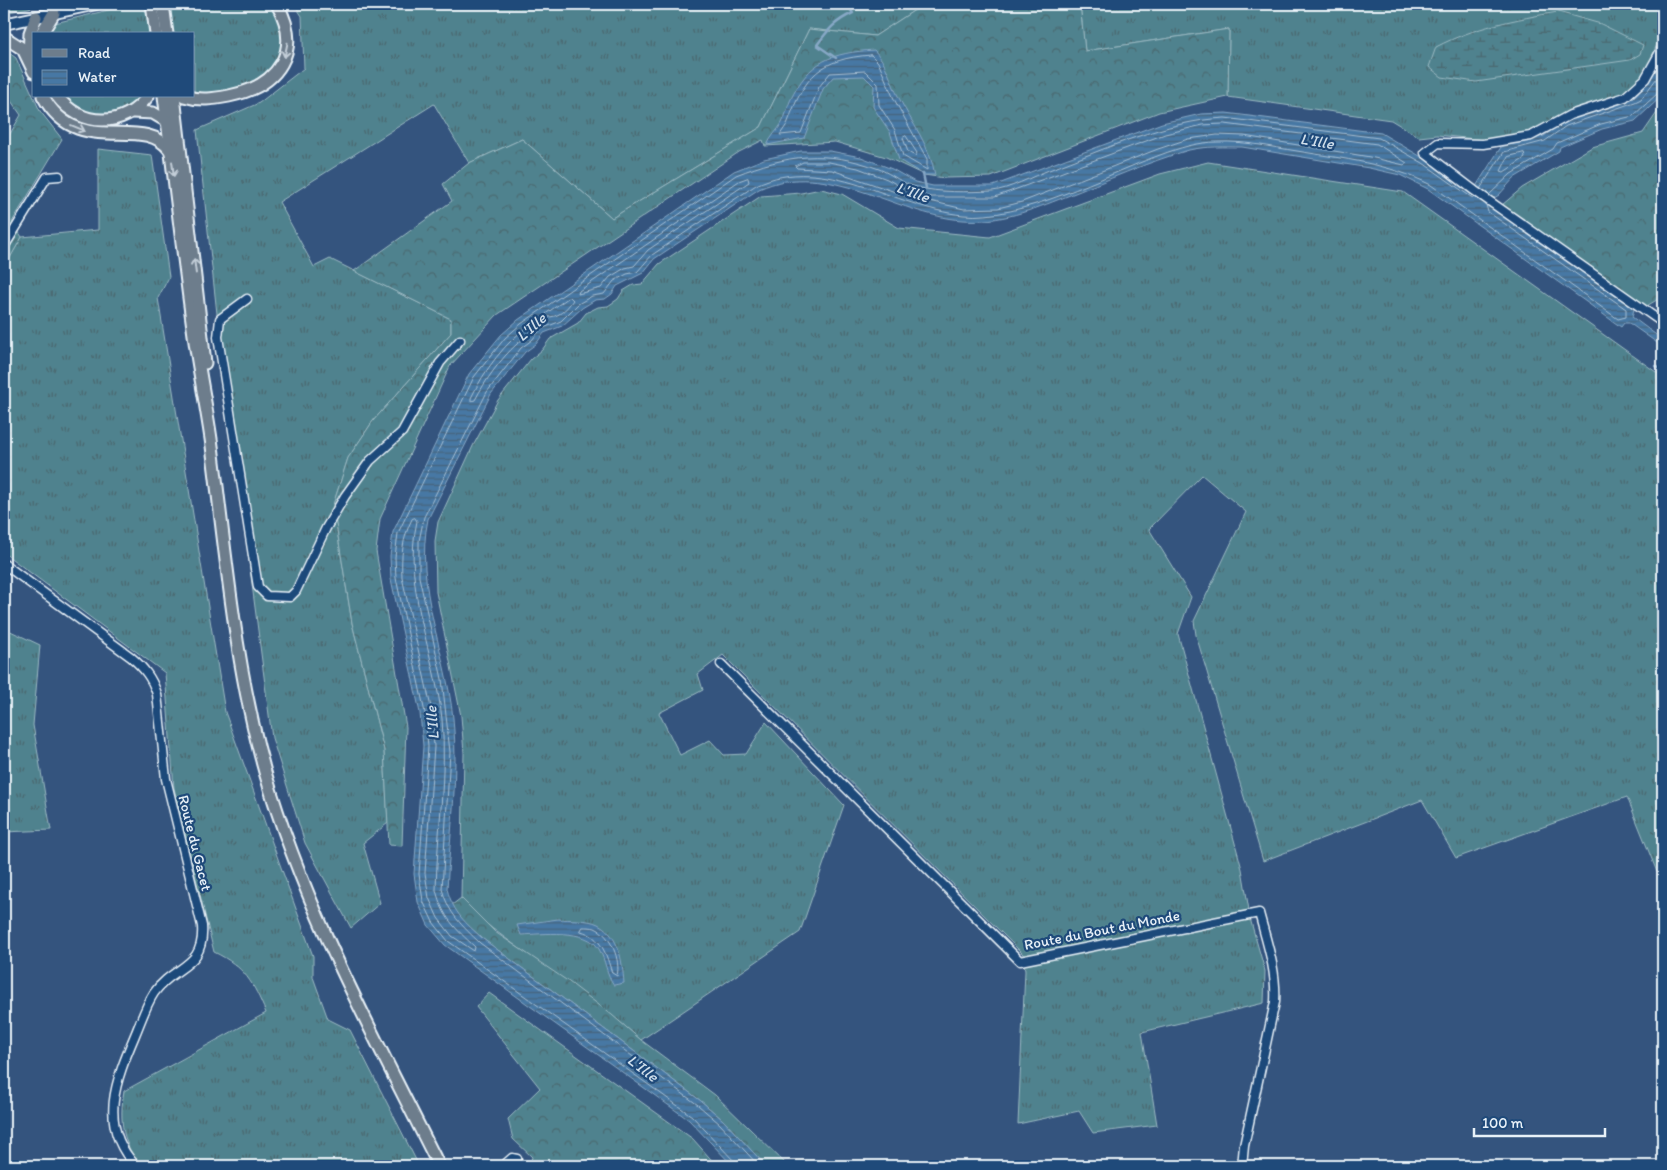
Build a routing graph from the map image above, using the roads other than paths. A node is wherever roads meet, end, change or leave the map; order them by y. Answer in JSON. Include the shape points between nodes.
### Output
{"nodes":[{"id":1,"x":96,"y":4,"type":"edge"},
{"id":2,"x":277,"y":4,"type":"edge"},
{"id":3,"x":158,"y":9,"type":"edge"},
{"id":4,"x":54,"y":13,"type":"junction"},
{"id":5,"x":36,"y":17,"type":"junction"},
{"id":6,"x":4,"y":24,"type":"edge"},
{"id":7,"x":42,"y":32,"type":"edge"},
{"id":8,"x":156,"y":32,"type":"edge"},
{"id":9,"x":165,"y":32,"type":"edge"},
{"id":10,"x":4,"y":37,"type":"edge"},
{"id":11,"x":1663,"y":47,"type":"edge"},
{"id":12,"x":29,"y":58,"type":"junction"},
{"id":13,"x":32,"y":66,"type":"edge"},
{"id":14,"x":45,"y":98,"type":"edge"},
{"id":15,"x":59,"y":98,"type":"edge"},
{"id":16,"x":146,"y":98,"type":"edge"},
{"id":17,"x":164,"y":98,"type":"edge"},
{"id":18,"x":174,"y":98,"type":"edge"},
{"id":19,"x":194,"y":98,"type":"edge"},
{"id":20,"x":133,"y":112,"type":"junction"},
{"id":21,"x":167,"y":120,"type":"junction"},
{"id":22,"x":175,"y":150,"type":"junction"},
{"id":23,"x":59,"y":176,"type":"dead end"},
{"id":24,"x":4,"y":246,"type":"edge"},
{"id":25,"x":247,"y":299,"type":"dead end"},
{"id":26,"x":1663,"y":324,"type":"edge"},
{"id":27,"x":460,"y":340,"type":"dead end"},
{"id":28,"x":4,"y":564,"type":"edge"},
{"id":29,"x":722,"y":664,"type":"dead end"},
{"id":30,"x":517,"y":1159,"type":"dead end"},
{"id":31,"x":136,"y":1166,"type":"edge"},
{"id":32,"x":439,"y":1166,"type":"edge"},
{"id":33,"x":503,"y":1166,"type":"edge"},
{"id":34,"x":1242,"y":1166,"type":"edge"}],
"edges":[{"from":1,"to":4,"type":"main road"},
{"from":2,"to":19,"type":"main road","one_way":true,"via":[[286,23],[288,48],[271,77],[240,94],[205,100]]},
{"from":3,"to":8,"type":"main road"},
{"from":3,"to":9,"type":"main road"},
{"from":4,"to":5,"type":"main road"},
{"from":4,"to":7,"type":"main road"},
{"from":5,"to":6,"type":"main road"},
{"from":5,"to":12,"type":"main road","via":[[30,33]]},
{"from":10,"to":12,"type":"main road","via":[[18,44]]},
{"from":11,"to":26,"type":"street","via":[[1645,79],[1625,97],[1570,115],[1531,136],[1483,144],[1438,143],[1426,153]]},
{"from":12,"to":13,"type":"main road"},
{"from":14,"to":22,"type":"main road","one_way":true,"via":[[60,118],[75,128],[99,134],[149,136]]},
{"from":15,"to":20,"type":"main road","via":[[77,115],[96,120],[112,120]]},
{"from":16,"to":20,"type":"main road"},
{"from":17,"to":21,"type":"main road"},
{"from":18,"to":22,"type":"main road"},
{"from":20,"to":21,"type":"main road","via":[[153,113]]},
{"from":21,"to":22,"type":"main road"},
{"from":22,"to":32,"type":"main road","via":[[194,340],[208,412],[236,633],[265,771],[308,899]]},
{"from":23,"to":24,"type":"street","via":[[48,177]]},
{"from":25,"to":27,"type":"street","via":[[220,319],[218,337],[258,587],[267,596],[290,597],[296,591],[345,496],[370,461],[402,432],[440,364]]},
{"from":28,"to":31,"type":"street","name":"Route du Gacet","via":[[131,657],[145,669],[157,694],[166,779],[203,939],[196,957],[166,979],[153,994],[120,1074],[112,1105],[114,1129],[120,1146]]},
{"from":29,"to":34,"type":"street","name":"Route du Bout du Monde","via":[[1020,961],[1259,913],[1274,969],[1275,1002]]},
{"from":30,"to":33,"type":"street","via":[[507,1160]]}]}
